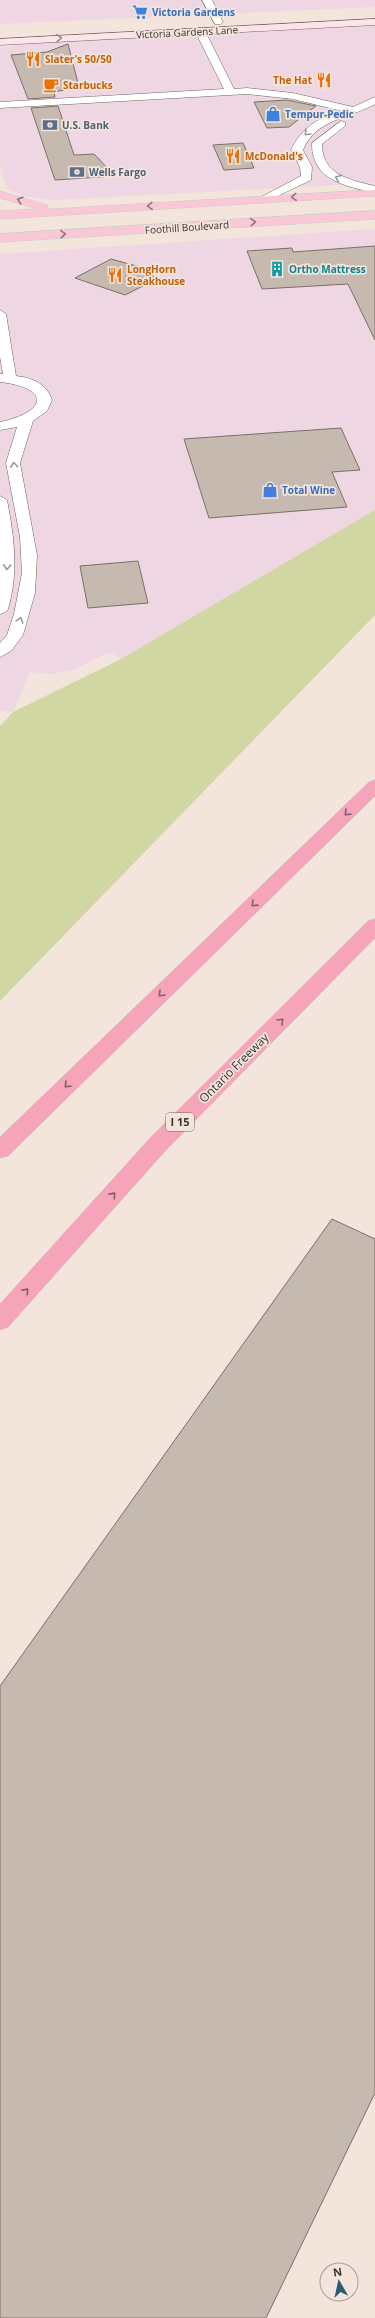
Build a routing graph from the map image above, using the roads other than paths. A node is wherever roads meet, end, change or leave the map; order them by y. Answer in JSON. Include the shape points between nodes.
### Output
{"nodes":[{"id":1,"x":207,"y":0,"type":"edge"},
{"id":2,"x":375,"y":14,"type":"edge"},
{"id":3,"x":218,"y":22,"type":"junction"},
{"id":4,"x":375,"y":22,"type":"edge"},
{"id":5,"x":200,"y":31,"type":"junction"},
{"id":6,"x":0,"y":33,"type":"edge"},
{"id":7,"x":20,"y":40,"type":"junction"},
{"id":8,"x":0,"y":42,"type":"edge"},
{"id":9,"x":0,"y":46,"type":"edge"},
{"id":10,"x":230,"y":92,"type":"junction"},
{"id":11,"x":375,"y":100,"type":"edge"},
{"id":12,"x":0,"y":105,"type":"edge"},
{"id":13,"x":353,"y":110,"type":"junction"},
{"id":14,"x":375,"y":191,"type":"edge"},
{"id":15,"x":0,"y":194,"type":"edge"},
{"id":16,"x":265,"y":199,"type":"junction"},
{"id":17,"x":68,"y":211,"type":"junction"},
{"id":18,"x":0,"y":215,"type":"edge"},
{"id":19,"x":375,"y":215,"type":"edge"},
{"id":20,"x":0,"y":238,"type":"edge"},
{"id":21,"x":0,"y":314,"type":"edge"},
{"id":22,"x":5,"y":378,"type":"edge"},
{"id":23,"x":26,"y":420,"type":"junction"},
{"id":24,"x":0,"y":426,"type":"edge"},
{"id":25,"x":0,"y":500,"type":"edge"},
{"id":26,"x":0,"y":608,"type":"edge"},
{"id":27,"x":0,"y":652,"type":"edge"},
{"id":28,"x":375,"y":786,"type":"edge"},
{"id":29,"x":375,"y":926,"type":"edge"},
{"id":30,"x":0,"y":1150,"type":"edge"},
{"id":31,"x":0,"y":1320,"type":"edge"}],
"edges":[{"from":1,"to":3,"type":"street"},
{"from":2,"to":3,"type":"main road","name":"Victoria Gardens Lane"},
{"from":3,"to":6,"type":"main road","name":"Victoria Gardens Lane"},
{"from":4,"to":5,"type":"main road","name":"Victoria Gardens Lane"},
{"from":7,"to":5,"type":"main road","name":"Victoria Gardens Lane","one_way":true},
{"from":5,"to":10,"type":"street"},
{"from":7,"to":8,"type":"main road","name":"Victoria Gardens Lane"},
{"from":7,"to":9,"type":"main road"},
{"from":10,"to":12,"type":"street"},
{"from":10,"to":13,"type":"street","via":[[270,92]]},
{"from":11,"to":13,"type":"street"},
{"from":14,"to":13,"type":"street","one_way":true,"via":[[332,176],[316,156],[317,143],[332,129],[349,119]]},
{"from":13,"to":16,"type":"street","one_way":true,"via":[[331,116],[306,132],[297,150],[306,167],[307,178]]},
{"from":14,"to":16,"type":"main road","name":"Foothill Boulevard","one_way":true},
{"from":17,"to":15,"type":"main road","one_way":true,"via":[[37,206]]},
{"from":16,"to":17,"type":"main road","name":"Foothill Boulevard","one_way":true},
{"from":17,"to":18,"type":"main road","name":"Foothill Boulevard"},
{"from":20,"to":19,"type":"main road","name":"Foothill Boulevard","one_way":true},
{"from":21,"to":22,"type":"street"},
{"from":22,"to":23,"type":"street","via":[[26,382],[38,387],[45,394],[47,402],[43,410]]},
{"from":23,"to":24,"type":"street"},
{"from":27,"to":23,"type":"street","one_way":true,"via":[[13,642],[30,577],[29,542],[13,464],[13,454],[23,435]]},
{"from":25,"to":26,"type":"street","one_way":true,"via":[[8,559],[7,578]]},
{"from":28,"to":30,"type":"highway","one_way":true},
{"from":31,"to":29,"type":"highway","name":"Ontario Freeway","number":"I 15","one_way":true,"via":[[159,1143]]}]}
